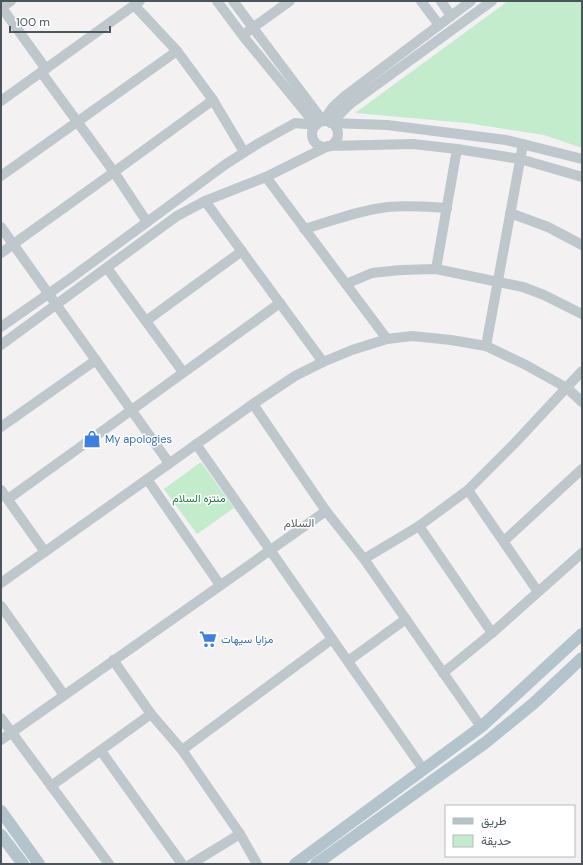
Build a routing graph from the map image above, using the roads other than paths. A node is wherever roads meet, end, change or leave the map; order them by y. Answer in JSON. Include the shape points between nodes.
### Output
{"nodes":[{"id":1,"x":11,"y":1,"type":"edge"},
{"id":2,"x":217,"y":1,"type":"edge"},
{"id":3,"x":234,"y":1,"type":"edge"},
{"id":4,"x":290,"y":1,"type":"edge"},
{"id":5,"x":421,"y":1,"type":"edge"},
{"id":6,"x":440,"y":1,"type":"edge"},
{"id":7,"x":471,"y":1,"type":"edge"},
{"id":8,"x":492,"y":1,"type":"edge"},
{"id":9,"x":137,"y":3,"type":"edge"},
{"id":10,"x":1,"y":8,"type":"edge"},
{"id":11,"x":451,"y":16,"type":"junction"},
{"id":12,"x":439,"y":25,"type":"junction"},
{"id":13,"x":253,"y":28,"type":"junction"},
{"id":14,"x":243,"y":36,"type":"junction"},
{"id":15,"x":177,"y":50,"type":"junction"},
{"id":16,"x":44,"y":70,"type":"junction"},
{"id":17,"x":213,"y":100,"type":"junction"},
{"id":18,"x":1,"y":101,"type":"edge"},
{"id":19,"x":78,"y":121,"type":"junction"},
{"id":20,"x":323,"y":123,"type":"junction"},
{"id":21,"x":523,"y":144,"type":"junction"},
{"id":22,"x":328,"y":146,"type":"junction"},
{"id":23,"x":457,"y":149,"type":"junction"},
{"id":24,"x":244,"y":152,"type":"junction"},
{"id":25,"x":520,"y":159,"type":"junction"},
{"id":26,"x":582,"y":159,"type":"edge"},
{"id":27,"x":114,"y":172,"type":"junction"},
{"id":28,"x":1,"y":176,"type":"edge"},
{"id":29,"x":582,"y":177,"type":"edge"},
{"id":30,"x":266,"y":178,"type":"junction"},
{"id":31,"x":205,"y":201,"type":"junction"},
{"id":32,"x":447,"y":208,"type":"junction"},
{"id":33,"x":510,"y":213,"type":"junction"},
{"id":34,"x":147,"y":222,"type":"junction"},
{"id":35,"x":1,"y":227,"type":"edge"},
{"id":36,"x":304,"y":229,"type":"junction"},
{"id":37,"x":13,"y":244,"type":"junction"},
{"id":38,"x":582,"y":245,"type":"edge"},
{"id":39,"x":242,"y":251,"type":"junction"},
{"id":40,"x":1,"y":253,"type":"edge"},
{"id":41,"x":107,"y":268,"type":"junction"},
{"id":42,"x":436,"y":269,"type":"junction"},
{"id":43,"x":498,"y":282,"type":"junction"},
{"id":44,"x":346,"y":284,"type":"junction"},
{"id":45,"x":48,"y":294,"type":"junction"},
{"id":46,"x":280,"y":303,"type":"junction"},
{"id":47,"x":56,"y":304,"type":"junction"},
{"id":48,"x":582,"y":314,"type":"edge"},
{"id":49,"x":146,"y":321,"type":"junction"},
{"id":50,"x":1,"y":328,"type":"edge"},
{"id":51,"x":387,"y":339,"type":"junction"},
{"id":52,"x":1,"y":345,"type":"edge"},
{"id":53,"x":486,"y":346,"type":"junction"},
{"id":54,"x":96,"y":360,"type":"junction"},
{"id":55,"x":323,"y":362,"type":"junction"},
{"id":56,"x":582,"y":370,"type":"edge"},
{"id":57,"x":184,"y":372,"type":"junction"},
{"id":58,"x":567,"y":388,"type":"junction"},
{"id":59,"x":582,"y":402,"type":"edge"},
{"id":60,"x":253,"y":404,"type":"junction"},
{"id":61,"x":131,"y":410,"type":"junction"},
{"id":62,"x":1,"y":427,"type":"edge"},
{"id":63,"x":196,"y":444,"type":"junction"},
{"id":64,"x":169,"y":463,"type":"junction"},
{"id":65,"x":582,"y":468,"type":"edge"},
{"id":66,"x":147,"y":479,"type":"junction"},
{"id":67,"x":1,"y":490,"type":"edge"},
{"id":68,"x":468,"y":490,"type":"junction"},
{"id":69,"x":8,"y":499,"type":"junction"},
{"id":70,"x":326,"y":511,"type":"junction"},
{"id":71,"x":419,"y":526,"type":"junction"},
{"id":72,"x":504,"y":541,"type":"junction"},
{"id":73,"x":270,"y":550,"type":"junction"},
{"id":74,"x":45,"y":552,"type":"junction"},
{"id":75,"x":582,"y":553,"type":"edge"},
{"id":76,"x":364,"y":560,"type":"junction"},
{"id":77,"x":1,"y":582,"type":"edge"},
{"id":78,"x":220,"y":585,"type":"junction"},
{"id":79,"x":538,"y":592,"type":"junction"},
{"id":80,"x":1,"y":606,"type":"edge"},
{"id":81,"x":406,"y":619,"type":"junction"},
{"id":82,"x":492,"y":633,"type":"junction"},
{"id":83,"x":582,"y":634,"type":"edge"},
{"id":84,"x":332,"y":639,"type":"junction"},
{"id":85,"x":582,"y":658,"type":"edge"},
{"id":86,"x":113,"y":660,"type":"junction"},
{"id":87,"x":348,"y":661,"type":"junction"},
{"id":88,"x":443,"y":673,"type":"junction"},
{"id":89,"x":64,"y":695,"type":"junction"},
{"id":90,"x":151,"y":714,"type":"junction"},
{"id":91,"x":1,"y":718,"type":"edge"},
{"id":92,"x":481,"y":727,"type":"junction"},
{"id":93,"x":12,"y":733,"type":"junction"},
{"id":94,"x":1,"y":740,"type":"edge"},
{"id":95,"x":182,"y":750,"type":"junction"},
{"id":96,"x":100,"y":751,"type":"junction"},
{"id":97,"x":423,"y":769,"type":"junction"},
{"id":98,"x":51,"y":786,"type":"junction"},
{"id":99,"x":1,"y":811,"type":"edge"},
{"id":100,"x":240,"y":834,"type":"junction"},
{"id":101,"x":1,"y":835,"type":"edge"},
{"id":102,"x":23,"y":864,"type":"edge"},
{"id":103,"x":39,"y":864,"type":"edge"},
{"id":104,"x":109,"y":864,"type":"edge"},
{"id":105,"x":182,"y":864,"type":"edge"},
{"id":106,"x":192,"y":864,"type":"edge"},
{"id":107,"x":258,"y":864,"type":"edge"},
{"id":108,"x":296,"y":864,"type":"edge"},
{"id":109,"x":316,"y":864,"type":"edge"}],
"edges":[{"from":1,"to":10,"type":"street"},
{"from":2,"to":14,"type":"street"},
{"from":3,"to":13,"type":"street"},
{"from":4,"to":13,"type":"street"},
{"from":5,"to":12,"type":"street"},
{"from":6,"to":11,"type":"street"},
{"from":7,"to":11,"type":"street"},
{"from":8,"to":20,"type":"street"},
{"from":9,"to":15,"type":"street"},
{"from":9,"to":16,"type":"street"},
{"from":10,"to":16,"type":"street"},
{"from":11,"to":12,"type":"street"},
{"from":12,"to":20,"type":"street","via":[[345,96]]},
{"from":13,"to":14,"type":"street"},
{"from":13,"to":20,"type":"street"},
{"from":14,"to":20,"type":"street"},
{"from":15,"to":17,"type":"street"},
{"from":15,"to":19,"type":"street"},
{"from":16,"to":18,"type":"street"},
{"from":16,"to":19,"type":"street"},
{"from":17,"to":24,"type":"street"},
{"from":17,"to":27,"type":"street"},
{"from":19,"to":27,"type":"street"},
{"from":19,"to":28,"type":"street"},
{"from":20,"to":21,"type":"street","via":[[387,125]]},
{"from":20,"to":22,"type":"street","via":[[337,129],[337,138]]},
{"from":20,"to":22,"type":"street","via":[[312,133],[320,146]]},
{"from":20,"to":24,"type":"street","via":[[295,123]]},
{"from":21,"to":25,"type":"street"},
{"from":21,"to":26,"type":"street"},
{"from":22,"to":23,"type":"street","via":[[413,144]]},
{"from":22,"to":30,"type":"street"},
{"from":23,"to":25,"type":"street"},
{"from":23,"to":32,"type":"street"},
{"from":24,"to":34,"type":"street"},
{"from":25,"to":29,"type":"street"},
{"from":25,"to":33,"type":"street"},
{"from":27,"to":34,"type":"street"},
{"from":27,"to":37,"type":"street"},
{"from":30,"to":31,"type":"street"},
{"from":30,"to":36,"type":"street"},
{"from":31,"to":39,"type":"street"},
{"from":31,"to":41,"type":"street","via":[[177,216]]},
{"from":32,"to":36,"type":"street","via":[[388,207],[360,212]]},
{"from":32,"to":42,"type":"street"},
{"from":33,"to":38,"type":"street","via":[[548,227]]},
{"from":33,"to":43,"type":"street"},
{"from":34,"to":45,"type":"street"},
{"from":35,"to":37,"type":"street"},
{"from":36,"to":44,"type":"street"},
{"from":37,"to":40,"type":"street"},
{"from":37,"to":45,"type":"street"},
{"from":39,"to":46,"type":"street"},
{"from":39,"to":49,"type":"street"},
{"from":41,"to":47,"type":"street"},
{"from":41,"to":49,"type":"street"},
{"from":42,"to":43,"type":"street"},
{"from":42,"to":44,"type":"street","via":[[372,273]]},
{"from":43,"to":48,"type":"street","via":[[544,295]]},
{"from":43,"to":53,"type":"street"},
{"from":44,"to":51,"type":"street"},
{"from":45,"to":47,"type":"street"},
{"from":45,"to":50,"type":"street"},
{"from":46,"to":55,"type":"street"},
{"from":46,"to":57,"type":"street"},
{"from":47,"to":52,"type":"street"},
{"from":47,"to":54,"type":"street"},
{"from":49,"to":57,"type":"street"},
{"from":51,"to":53,"type":"street","via":[[412,336]]},
{"from":51,"to":55,"type":"street"},
{"from":53,"to":58,"type":"street","via":[[526,364]]},
{"from":54,"to":61,"type":"street"},
{"from":54,"to":62,"type":"street"},
{"from":55,"to":60,"type":"street","via":[[295,376]]},
{"from":56,"to":58,"type":"street"},
{"from":57,"to":61,"type":"street"},
{"from":58,"to":59,"type":"street"},
{"from":58,"to":68,"type":"street"},
{"from":60,"to":63,"type":"street"},
{"from":60,"to":70,"type":"street"},
{"from":61,"to":64,"type":"street"},
{"from":61,"to":69,"type":"street"},
{"from":63,"to":64,"type":"street"},
{"from":63,"to":73,"type":"street"},
{"from":64,"to":66,"type":"street"},
{"from":65,"to":72,"type":"street"},
{"from":66,"to":74,"type":"street"},
{"from":66,"to":78,"type":"street"},
{"from":67,"to":69,"type":"street"},
{"from":68,"to":71,"type":"street"},
{"from":68,"to":72,"type":"street"},
{"from":69,"to":74,"type":"street"},
{"from":70,"to":73,"type":"street"},
{"from":70,"to":76,"type":"street"},
{"from":71,"to":76,"type":"street"},
{"from":71,"to":82,"type":"street"},
{"from":72,"to":79,"type":"street"},
{"from":73,"to":78,"type":"street"},
{"from":73,"to":84,"type":"street"},
{"from":74,"to":77,"type":"street"},
{"from":75,"to":79,"type":"street"},
{"from":76,"to":81,"type":"street"},
{"from":78,"to":86,"type":"street"},
{"from":79,"to":82,"type":"street"},
{"from":80,"to":89,"type":"street"},
{"from":81,"to":87,"type":"street"},
{"from":81,"to":88,"type":"street"},
{"from":82,"to":88,"type":"street"},
{"from":83,"to":92,"type":"main road"},
{"from":84,"to":87,"type":"street"},
{"from":84,"to":95,"type":"street"},
{"from":85,"to":109,"type":"main road","via":[[534,703],[485,743]]},
{"from":86,"to":89,"type":"street"},
{"from":86,"to":90,"type":"street"},
{"from":87,"to":97,"type":"street"},
{"from":88,"to":92,"type":"street"},
{"from":89,"to":93,"type":"street"},
{"from":90,"to":95,"type":"street"},
{"from":90,"to":96,"type":"street"},
{"from":91,"to":93,"type":"street"},
{"from":92,"to":97,"type":"main road"},
{"from":93,"to":94,"type":"street"},
{"from":93,"to":98,"type":"street"},
{"from":95,"to":100,"type":"street"},
{"from":96,"to":98,"type":"street"},
{"from":96,"to":105,"type":"street"},
{"from":97,"to":108,"type":"main road"},
{"from":98,"to":104,"type":"street"},
{"from":99,"to":103,"type":"main road"},
{"from":100,"to":106,"type":"street"},
{"from":100,"to":107,"type":"street"},
{"from":101,"to":102,"type":"main road"}]}
